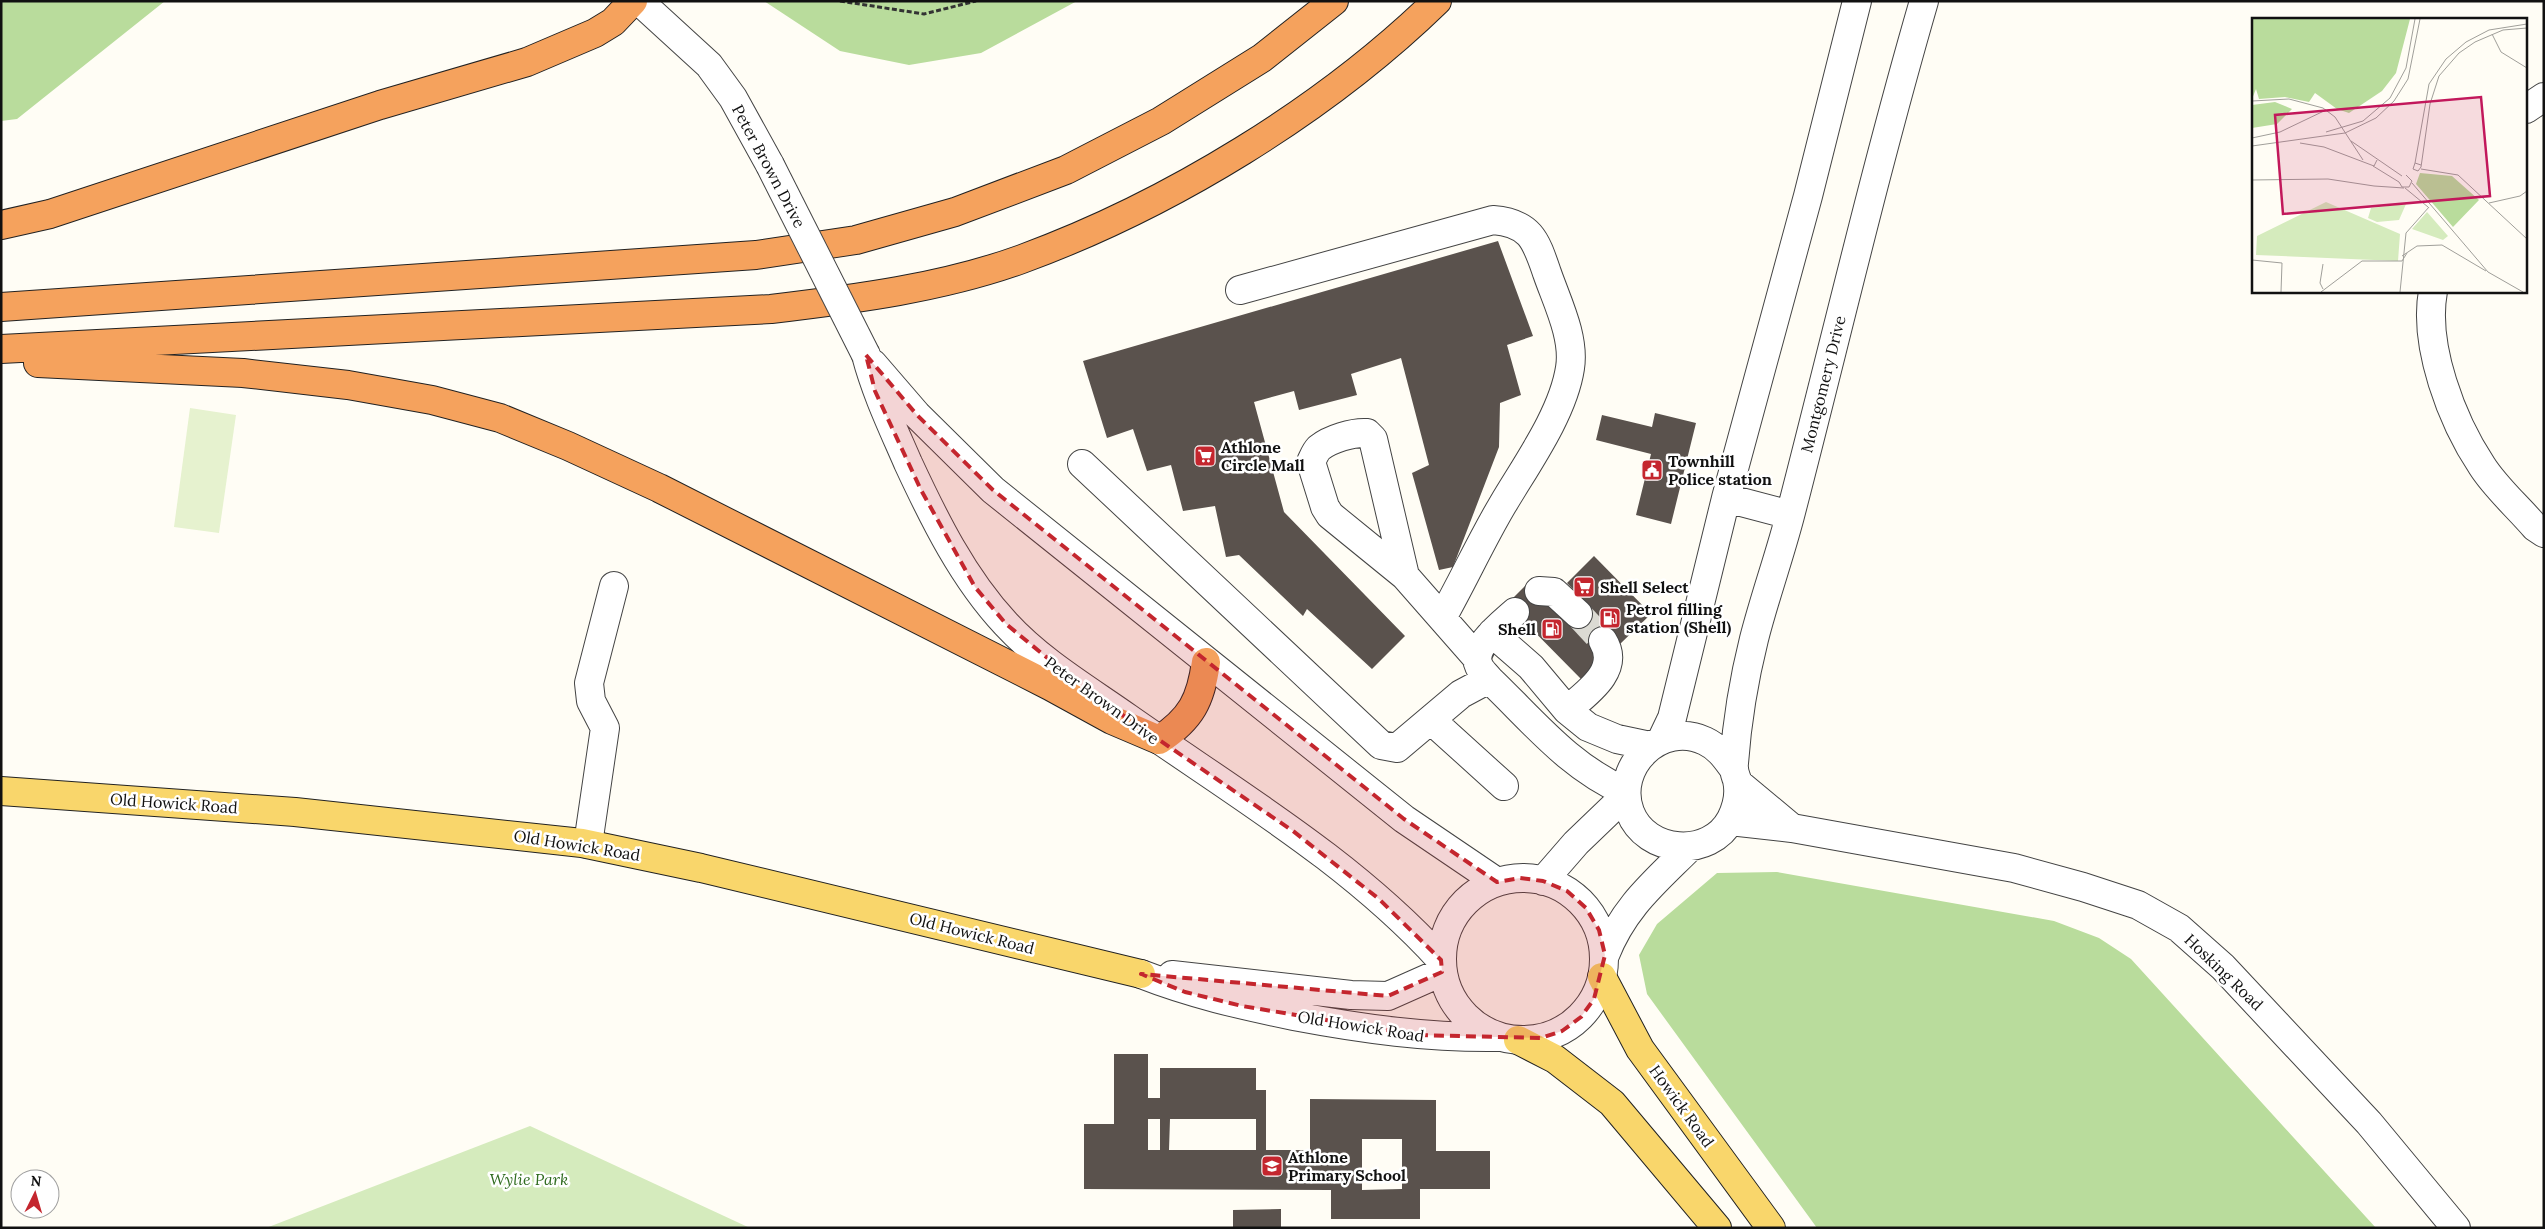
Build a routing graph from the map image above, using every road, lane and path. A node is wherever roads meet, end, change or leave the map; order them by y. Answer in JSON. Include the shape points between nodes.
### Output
{"nodes":[{"id":1,"x":633,"y":1,"type":"edge"},
{"id":2,"x":639,"y":1,"type":"edge"},
{"id":3,"x":840,"y":1,"type":"edge"},
{"id":4,"x":976,"y":1,"type":"edge"},
{"id":5,"x":1334,"y":1,"type":"edge"},
{"id":6,"x":1437,"y":1,"type":"edge"},
{"id":7,"x":1857,"y":1,"type":"edge"},
{"id":8,"x":1924,"y":1,"type":"edge"},
{"id":9,"x":2544,"y":98,"type":"edge"},
{"id":10,"x":2528,"y":108,"type":"edge"},
{"id":11,"x":1,"y":224,"type":"edge"},
{"id":12,"x":1240,"y":290,"type":"dead end"},
{"id":13,"x":2433,"y":292,"type":"edge"},
{"id":14,"x":1,"y":306,"type":"edge"},
{"id":15,"x":1,"y":349,"type":"edge"},
{"id":16,"x":866,"y":355,"type":"junction"},
{"id":17,"x":1,"y":362,"type":"edge"},
{"id":18,"x":1082,"y":464,"type":"dead end"},
{"id":19,"x":1726,"y":498,"type":"junction"},
{"id":20,"x":1790,"y":515,"type":"junction"},
{"id":21,"x":2544,"y":533,"type":"edge"},
{"id":22,"x":1405,"y":576,"type":"junction"},
{"id":23,"x":614,"y":586,"type":"dead end"},
{"id":24,"x":1539,"y":591,"type":"dead end"},
{"id":25,"x":1515,"y":612,"type":"dead end"},
{"id":26,"x":1578,"y":614,"type":"tunnel mouth"},
{"id":27,"x":1442,"y":618,"type":"junction"},
{"id":28,"x":1492,"y":633,"type":"junction"},
{"id":29,"x":1603,"y":641,"type":"tunnel mouth"},
{"id":30,"x":1206,"y":662,"type":"junction"},
{"id":31,"x":1483,"y":668,"type":"junction"},
{"id":32,"x":1568,"y":710,"type":"junction"},
{"id":33,"x":1431,"y":720,"type":"junction"},
{"id":34,"x":1159,"y":740,"type":"junction"},
{"id":35,"x":1656,"y":742,"type":"junction"},
{"id":36,"x":1736,"y":776,"type":"junction"},
{"id":37,"x":1504,"y":786,"type":"dead end"},
{"id":38,"x":1,"y":791,"type":"edge"},
{"id":39,"x":1626,"y":793,"type":"junction"},
{"id":40,"x":1730,"y":821,"type":"junction"},
{"id":41,"x":1792,"y":828,"type":"junction"},
{"id":42,"x":588,"y":844,"type":"junction"},
{"id":43,"x":1690,"y":847,"type":"junction"},
{"id":44,"x":1543,"y":881,"type":"junction"},
{"id":45,"x":1497,"y":882,"type":"junction"},
{"id":46,"x":1442,"y":966,"type":"junction"},
{"id":47,"x":1604,"y":966,"type":"junction"},
{"id":48,"x":1141,"y":974,"type":"junction"},
{"id":49,"x":1508,"y":1038,"type":"junction"},
{"id":50,"x":1717,"y":1228,"type":"edge"},
{"id":51,"x":1771,"y":1228,"type":"edge"},
{"id":52,"x":2456,"y":1228,"type":"edge"}],
"edges":[{"from":1,"to":11,"type":"highway","via":[[613,22],[595,33],[527,62],[380,105],[50,214]]},
{"from":2,"to":16,"type":"street","name":"Peter Brown Drive","bridge":true,"via":[[709,65],[733,98]]},
{"from":3,"to":4,"type":"path","via":[[924,14]]},
{"from":5,"to":14,"type":"highway","via":[[1262,58],[1161,121],[1066,170],[955,212],[856,240],[756,255]]},
{"from":6,"to":15,"type":"highway","via":[[1406,32],[1327,95],[1136,211],[1021,259],[929,285],[771,309]]},
{"from":7,"to":19,"type":"street"},
{"from":8,"to":20,"type":"street","name":"Montgomery Drive"},
{"from":9,"to":10,"type":"street"},
{"from":12,"to":27,"type":"street","via":[[1493,220],[1524,228],[1536,243],[1570,343],[1570,368],[1562,396],[1529,464],[1502,505]]},
{"from":13,"to":21,"type":"street","via":[[2430,306],[2435,353],[2450,406],[2482,467]]},
{"from":16,"to":30,"type":"street","name":"Peter Brown Drive","via":[[917,415],[993,490]]},
{"from":16,"to":34,"type":"street","name":"Peter Brown Drive","via":[[875,391],[921,490],[976,587],[1006,624],[1044,658]]},
{"from":17,"to":34,"type":"highway","via":[[282,377],[432,400],[500,418],[659,488],[1112,720]]},
{"from":18,"to":33,"type":"street","via":[[1381,745],[1397,748]]},
{"from":19,"to":20,"type":"street"},
{"from":19,"to":35,"type":"street","via":[[1676,700]]},
{"from":20,"to":36,"type":"street","name":"Montgomery Drive","via":[[1754,641],[1738,725]]},
{"from":22,"to":22,"type":"street","via":[[1325,507],[1311,462],[1317,450],[1358,432],[1367,433],[1373,439]]},
{"from":22,"to":27,"type":"street"},
{"from":23,"to":42,"type":"street","via":[[589,683],[591,701],[605,728]]},
{"from":24,"to":26,"type":"street","via":[[1554,592]]},
{"from":25,"to":28,"type":"street"},
{"from":27,"to":31,"type":"street"},
{"from":28,"to":31,"type":"street","via":[[1478,651]]},
{"from":28,"to":32,"type":"street","via":[[1531,666]]},
{"from":29,"to":32,"type":"street","via":[[1609,653],[1606,669],[1594,686]]},
{"from":30,"to":34,"type":"highway","via":[[1204,680],[1193,709],[1174,730]]},
{"from":30,"to":45,"type":"street","name":"Peter Brown Drive","via":[[1248,692],[1404,819]]},
{"from":31,"to":33,"type":"street"},
{"from":31,"to":39,"type":"street","via":[[1571,760]]},
{"from":32,"to":35,"type":"street","via":[[1588,728],[1603,734]]},
{"from":33,"to":37,"type":"street"},
{"from":34,"to":46,"type":"street","name":"Peter Brown Drive","via":[[1293,831],[1379,899],[1413,929]]},
{"from":35,"to":36,"type":"street","via":[[1683,736],[1704,740],[1721,751]]},
{"from":35,"to":39,"type":"street","via":[[1637,758],[1629,774]]},
{"from":36,"to":40,"type":"street","via":[[1737,803]]},
{"from":36,"to":41,"type":"street","name":"Hosking Road"},
{"from":38,"to":42,"type":"main road","name":"Old Howick Road","via":[[295,812]]},
{"from":39,"to":43,"type":"street","via":[[1630,813],[1654,840]]},
{"from":39,"to":44,"type":"street"},
{"from":40,"to":41,"type":"street","name":"Hosking Road"},
{"from":40,"to":43,"type":"street","via":[[1713,839]]},
{"from":41,"to":52,"type":"street","name":"Hosking Road","via":[[2014,868],[2138,905],[2179,928],[2223,967],[2369,1123]]},
{"from":42,"to":48,"type":"main road","name":"Old Howick Road","via":[[710,870]]},
{"from":43,"to":47,"type":"street","via":[[1623,917]]},
{"from":44,"to":45,"type":"street","via":[[1520,878]]},
{"from":44,"to":47,"type":"street","via":[[1567,890],[1586,908],[1599,930]]},
{"from":45,"to":46,"type":"street","via":[[1474,894],[1456,912],[1445,935]]},
{"from":46,"to":48,"type":"street","name":"Old Howick Road","via":[[1388,996]]},
{"from":46,"to":49,"type":"street","via":[[1449,994],[1461,1012],[1478,1027]]},
{"from":47,"to":49,"type":"street","via":[[1594,999],[1562,1031],[1541,1038]]},
{"from":47,"to":51,"type":"main road","name":"Howick Road","via":[[1640,1049]]},
{"from":48,"to":49,"type":"street","name":"Old Howick Road","via":[[1185,992],[1242,1006],[1363,1028],[1448,1038]]},
{"from":49,"to":50,"type":"main road","via":[[1555,1058],[1612,1103]]}]}
